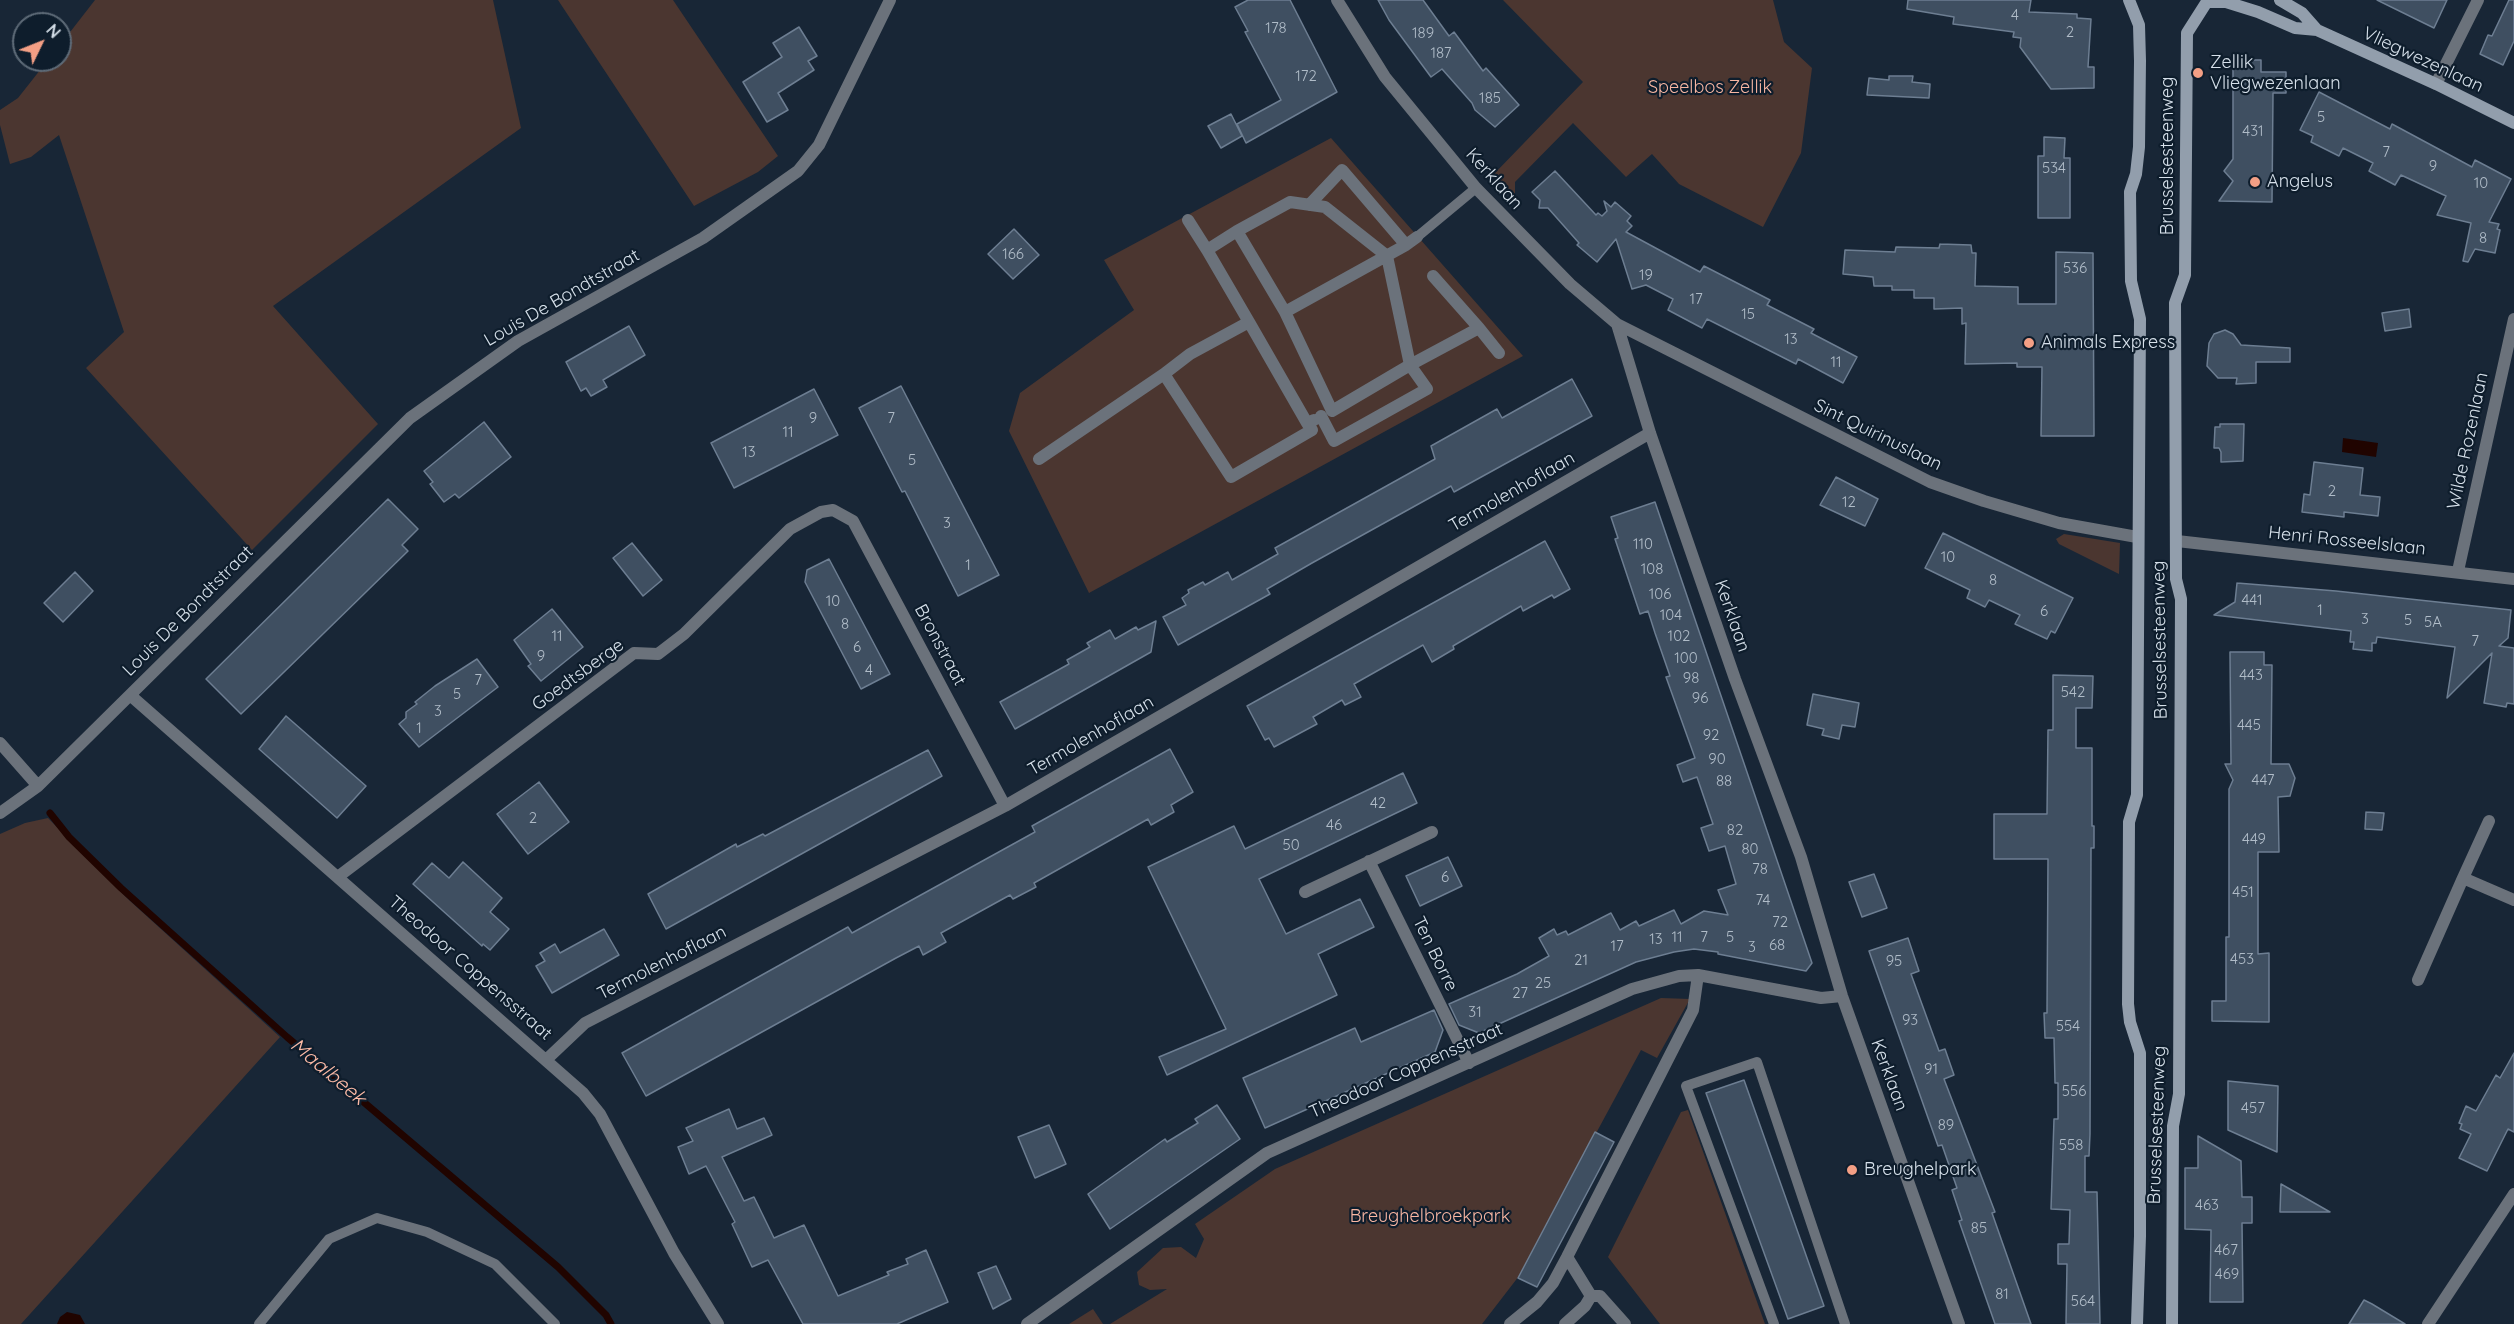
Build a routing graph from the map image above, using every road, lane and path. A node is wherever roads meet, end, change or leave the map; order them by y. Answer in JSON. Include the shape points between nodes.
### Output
{"nodes":[{"id":1,"x":890,"y":0,"type":"edge"},
{"id":2,"x":1337,"y":0,"type":"edge"},
{"id":3,"x":2129,"y":0,"type":"edge"},
{"id":4,"x":2280,"y":0,"type":"edge"},
{"id":5,"x":2478,"y":0,"type":"edge"},
{"id":6,"x":2207,"y":1,"type":"edge"},
{"id":7,"x":2317,"y":30,"type":"junction"},
{"id":8,"x":2436,"y":84,"type":"junction"},
{"id":9,"x":2514,"y":123,"type":"edge"},
{"id":10,"x":1476,"y":188,"type":"junction"},
{"id":11,"x":1309,"y":205,"type":"junction"},
{"id":12,"x":1188,"y":220,"type":"dead end"},
{"id":13,"x":1237,"y":231,"type":"junction"},
{"id":14,"x":1417,"y":237,"type":"joint"},
{"id":15,"x":1406,"y":245,"type":"junction"},
{"id":16,"x":1207,"y":250,"type":"junction"},
{"id":17,"x":1387,"y":256,"type":"junction"},
{"id":18,"x":1433,"y":276,"type":"dead end"},
{"id":19,"x":1284,"y":312,"type":"junction"},
{"id":20,"x":2514,"y":319,"type":"edge"},
{"id":21,"x":1249,"y":322,"type":"junction"},
{"id":22,"x":1617,"y":324,"type":"junction"},
{"id":23,"x":1479,"y":328,"type":"junction"},
{"id":24,"x":1499,"y":353,"type":"dead end"},
{"id":25,"x":1410,"y":365,"type":"junction"},
{"id":26,"x":1164,"y":374,"type":"junction"},
{"id":27,"x":1327,"y":414,"type":"junction"},
{"id":28,"x":1307,"y":423,"type":"junction"},
{"id":29,"x":1650,"y":434,"type":"junction"},
{"id":30,"x":1039,"y":459,"type":"dead end"},
{"id":31,"x":833,"y":510,"type":"joint"},
{"id":32,"x":2137,"y":537,"type":"junction"},
{"id":33,"x":2177,"y":542,"type":"junction"},
{"id":34,"x":2458,"y":571,"type":"junction"},
{"id":35,"x":2514,"y":579,"type":"edge"},
{"id":36,"x":130,"y":696,"type":"junction"},
{"id":37,"x":0,"y":743,"type":"edge"},
{"id":38,"x":38,"y":786,"type":"junction"},
{"id":39,"x":1005,"y":806,"type":"junction"},
{"id":40,"x":0,"y":813,"type":"edge"},
{"id":41,"x":2489,"y":821,"type":"dead end"},
{"id":42,"x":1432,"y":832,"type":"dead end"},
{"id":43,"x":1369,"y":861,"type":"junction"},
{"id":44,"x":339,"y":876,"type":"junction"},
{"id":45,"x":2463,"y":878,"type":"junction"},
{"id":46,"x":1305,"y":892,"type":"dead end"},
{"id":47,"x":2514,"y":900,"type":"edge"},
{"id":48,"x":1698,"y":975,"type":"junction"},
{"id":49,"x":2418,"y":980,"type":"dead end"},
{"id":50,"x":1842,"y":996,"type":"junction"},
{"id":51,"x":547,"y":1059,"type":"junction"},
{"id":52,"x":1469,"y":1063,"type":"junction"},
{"id":53,"x":2514,"y":1194,"type":"edge"},
{"id":54,"x":1567,"y":1257,"type":"junction"},
{"id":55,"x":1591,"y":1296,"type":"junction"},
{"id":56,"x":259,"y":1324,"type":"edge"},
{"id":57,"x":555,"y":1324,"type":"edge"},
{"id":58,"x":718,"y":1324,"type":"edge"},
{"id":59,"x":1027,"y":1324,"type":"edge"},
{"id":60,"x":1510,"y":1324,"type":"edge"},
{"id":61,"x":1565,"y":1324,"type":"edge"},
{"id":62,"x":1625,"y":1324,"type":"edge"},
{"id":63,"x":1774,"y":1324,"type":"edge"},
{"id":64,"x":1845,"y":1324,"type":"edge"},
{"id":65,"x":1959,"y":1324,"type":"edge"},
{"id":66,"x":2137,"y":1324,"type":"edge"},
{"id":67,"x":2172,"y":1324,"type":"edge"},
{"id":68,"x":2428,"y":1324,"type":"edge"}],
"edges":[{"from":1,"to":36,"type":"street","name":"Louis De Bondtstraat","via":[[819,145],[798,171],[703,238],[518,341],[410,418]]},
{"from":2,"to":10,"type":"street","name":"Kerklaan","via":[[1385,76]]},
{"from":3,"to":32,"type":"street","name":"Brusselsesteenweg","via":[[2139,25],[2140,61],[2139,147],[2130,192],[2131,281],[2140,319]]},
{"from":4,"to":7,"type":"street","name":"Vliegwezenlaan","via":[[2302,13]]},
{"from":5,"to":8,"type":"street"},
{"from":6,"to":7,"type":"street","name":"Vliegwezenlaan","via":[[2226,2],[2295,28]]},
{"from":6,"to":33,"type":"street","name":"Brusselsesteenweg","via":[[2187,33],[2185,275],[2175,303]]},
{"from":7,"to":8,"type":"street","name":"Vliegwezenlaan"},
{"from":8,"to":9,"type":"street","name":"Vliegwezenlaan"},
{"from":10,"to":14,"type":"lane"},
{"from":10,"to":22,"type":"street","name":"Kerklaan","via":[[1570,284]]},
{"from":11,"to":13,"type":"street","via":[[1290,202]]},
{"from":11,"to":15,"type":"street","via":[[1342,170]]},
{"from":11,"to":17,"type":"street","via":[[1325,207]]},
{"from":12,"to":16,"type":"street"},
{"from":13,"to":16,"type":"street"},
{"from":13,"to":19,"type":"street"},
{"from":14,"to":15,"type":"street"},
{"from":15,"to":17,"type":"street"},
{"from":16,"to":21,"type":"street"},
{"from":17,"to":19,"type":"street"},
{"from":17,"to":25,"type":"street"},
{"from":18,"to":23,"type":"street"},
{"from":19,"to":27,"type":"street"},
{"from":20,"to":34,"type":"street","name":"Wilde Rozenlaan"},
{"from":21,"to":26,"type":"street","via":[[1190,354]]},
{"from":21,"to":28,"type":"street"},
{"from":22,"to":29,"type":"street","name":"Kerklaan"},
{"from":22,"to":32,"type":"street","name":"Sint Quirinuslaan","via":[[1930,482],[2059,523]]},
{"from":23,"to":24,"type":"street"},
{"from":23,"to":25,"type":"street"},
{"from":25,"to":27,"type":"street"},
{"from":25,"to":27,"type":"street","via":[[1427,389],[1334,441]]},
{"from":26,"to":28,"type":"street","via":[[1231,477],[1312,430]]},
{"from":26,"to":30,"type":"street"},
{"from":27,"to":28,"type":"street"},
{"from":29,"to":39,"type":"street","name":"Termolenhoflaan"},
{"from":29,"to":50,"type":"street","name":"Kerklaan","via":[[1802,857]]},
{"from":31,"to":39,"type":"street","name":"Bronstraat","via":[[853,521]]},
{"from":31,"to":44,"type":"street","name":"Goedtsberge","via":[[821,512],[790,529],[684,634],[658,654],[634,652]]},
{"from":32,"to":66,"type":"street","name":"Brusselsesteenweg","via":[[2136,795],[2129,822],[2128,1004],[2140,1053]]},
{"from":33,"to":34,"type":"street","name":"Henri Rosseelslaan"},
{"from":33,"to":67,"type":"street","name":"Brusselsesteenweg","via":[[2175,579],[2181,599],[2179,1094],[2172,1126]]},
{"from":34,"to":35,"type":"street","name":"Henri Rosseelslaan"},
{"from":36,"to":38,"type":"street","name":"Louis De Bondtstraat"},
{"from":36,"to":44,"type":"street","name":"Theodoor Coppensstraat"},
{"from":37,"to":38,"type":"street"},
{"from":38,"to":40,"type":"street","name":"Louis De Bondtstraat"},
{"from":39,"to":51,"type":"street","name":"Termolenhoflaan","via":[[585,1023]]},
{"from":41,"to":45,"type":"street"},
{"from":42,"to":43,"type":"street"},
{"from":43,"to":46,"type":"street"},
{"from":43,"to":52,"type":"street","name":"Ten Borre"},
{"from":44,"to":51,"type":"street","name":"Theodoor Coppensstraat"},
{"from":45,"to":47,"type":"street"},
{"from":45,"to":49,"type":"street"},
{"from":48,"to":50,"type":"street","name":"Theodoor Coppensstraat","via":[[1821,998]]},
{"from":48,"to":52,"type":"street","name":"Theodoor Coppensstraat","via":[[1632,989]]},
{"from":48,"to":54,"type":"street","via":[[1693,1010]]},
{"from":50,"to":65,"type":"street","name":"Kerklaan"},
{"from":51,"to":58,"type":"street","name":"Theodoor Coppensstraat","via":[[600,1114],[674,1253]]},
{"from":52,"to":59,"type":"street","name":"Theodoor Coppensstraat","via":[[1267,1153]]},
{"from":53,"to":68,"type":"street"},
{"from":54,"to":55,"type":"street"},
{"from":54,"to":60,"type":"street","via":[[1537,1302]]},
{"from":55,"to":61,"type":"street"},
{"from":55,"to":62,"type":"street","via":[[1600,1296]]},
{"from":56,"to":57,"type":"lane","via":[[329,1239],[377,1218],[427,1232],[495,1264]]},
{"from":63,"to":64,"type":"lane","via":[[1686,1086],[1758,1062]]}]}
